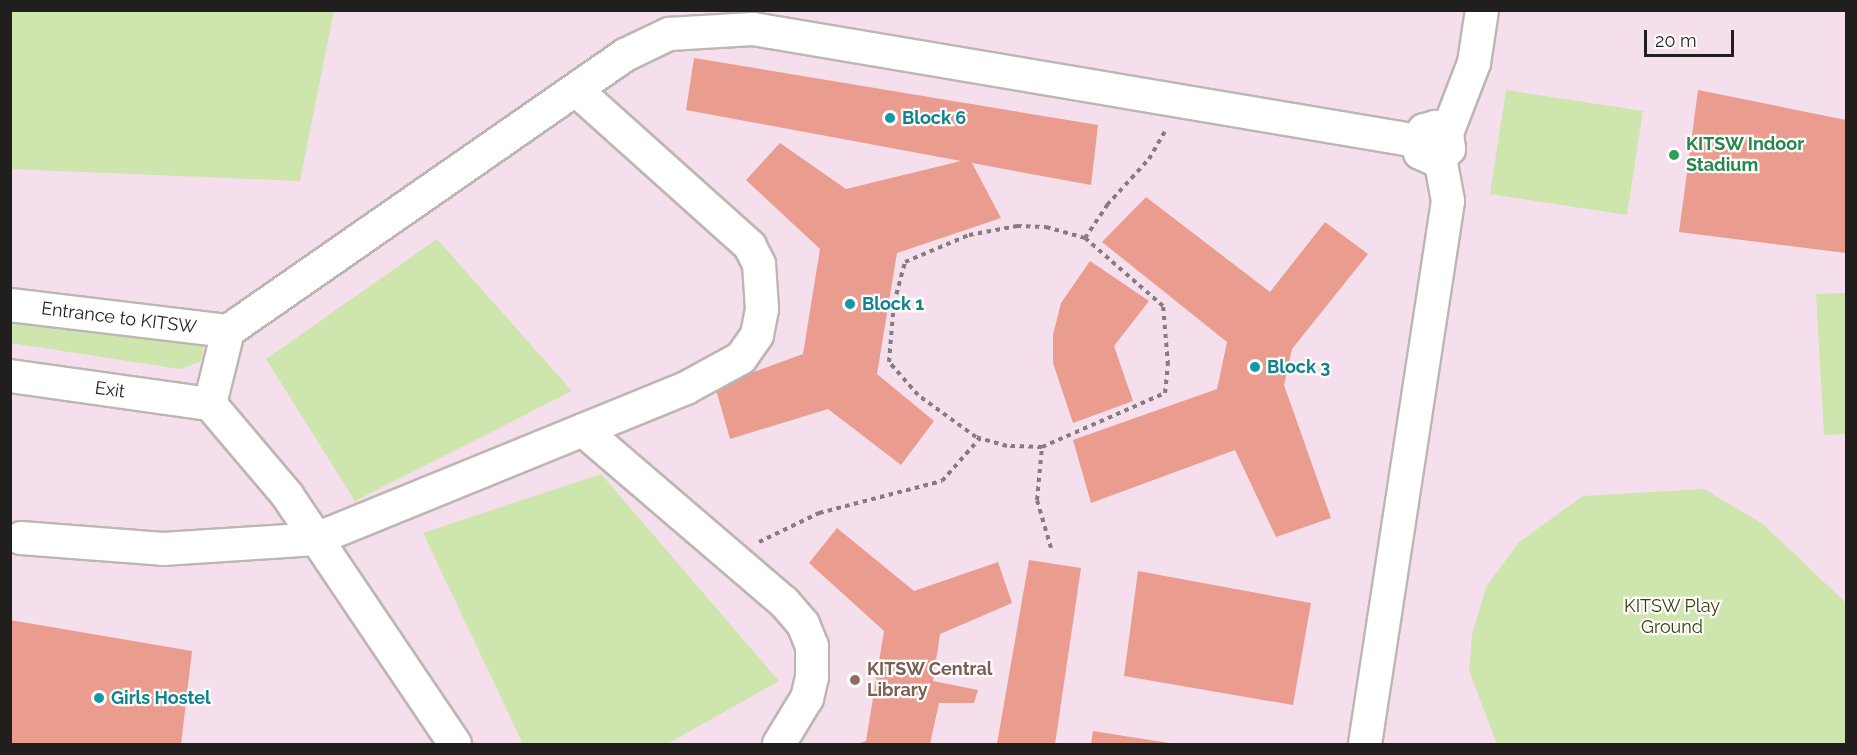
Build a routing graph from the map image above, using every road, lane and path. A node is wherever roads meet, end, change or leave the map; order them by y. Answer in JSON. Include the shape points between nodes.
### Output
{"nodes":[{"id":1,"x":1482,"y":10,"type":"edge"},
{"id":2,"x":577,"y":91,"type":"junction"},
{"id":3,"x":1176,"y":103,"type":"junction"},
{"id":4,"x":1435,"y":144,"type":"junction"},
{"id":5,"x":1085,"y":238,"type":"junction"},
{"id":6,"x":10,"y":305,"type":"edge"},
{"id":7,"x":228,"y":331,"type":"junction"},
{"id":8,"x":10,"y":376,"type":"edge"},
{"id":9,"x":210,"y":404,"type":"junction"},
{"id":10,"x":583,"y":430,"type":"junction"},
{"id":11,"x":980,"y":438,"type":"junction"},
{"id":12,"x":1042,"y":447,"type":"junction"},
{"id":13,"x":21,"y":538,"type":"dead end"},
{"id":14,"x":316,"y":539,"type":"junction"},
{"id":15,"x":1051,"y":548,"type":"dead end"},
{"id":16,"x":732,"y":557,"type":"junction"},
{"id":17,"x":455,"y":744,"type":"edge"},
{"id":18,"x":779,"y":744,"type":"edge"},
{"id":19,"x":1365,"y":744,"type":"edge"}],
"edges":[{"from":1,"to":4,"type":"lane","via":[[1474,63]]},
{"from":2,"to":3,"type":"lane","via":[[625,55],[669,34],[753,30]]},
{"from":2,"to":7,"type":"lane"},
{"from":2,"to":10,"type":"lane","via":[[750,246],[759,264],[762,309],[752,343],[741,358],[719,373]]},
{"from":3,"to":4,"type":"lane"},
{"from":3,"to":5,"type":"path","via":[[1149,159],[1113,198]]},
{"from":4,"to":19,"type":"lane","via":[[1448,201]]},
{"from":5,"to":11,"type":"path","via":[[1046,227],[996,229],[918,254],[905,262],[894,303],[889,362],[918,395]]},
{"from":5,"to":12,"type":"path","via":[[1163,306],[1166,393]]},
{"from":6,"to":7,"type":"lane","name":"Entrance to KITSW"},
{"from":7,"to":9,"type":"lane"},
{"from":8,"to":9,"type":"lane","name":"Exit"},
{"from":9,"to":14,"type":"lane","via":[[288,496]]},
{"from":10,"to":14,"type":"lane"},
{"from":10,"to":16,"type":"lane"},
{"from":11,"to":12,"type":"path","via":[[1007,446]]},
{"from":11,"to":16,"type":"path","via":[[942,481],[819,513]]},
{"from":12,"to":15,"type":"path","via":[[1037,500]]},
{"from":13,"to":14,"type":"lane","via":[[163,549]]},
{"from":14,"to":17,"type":"lane"},
{"from":16,"to":18,"type":"lane","via":[[784,602],[803,624],[812,646],[807,698]]}]}
